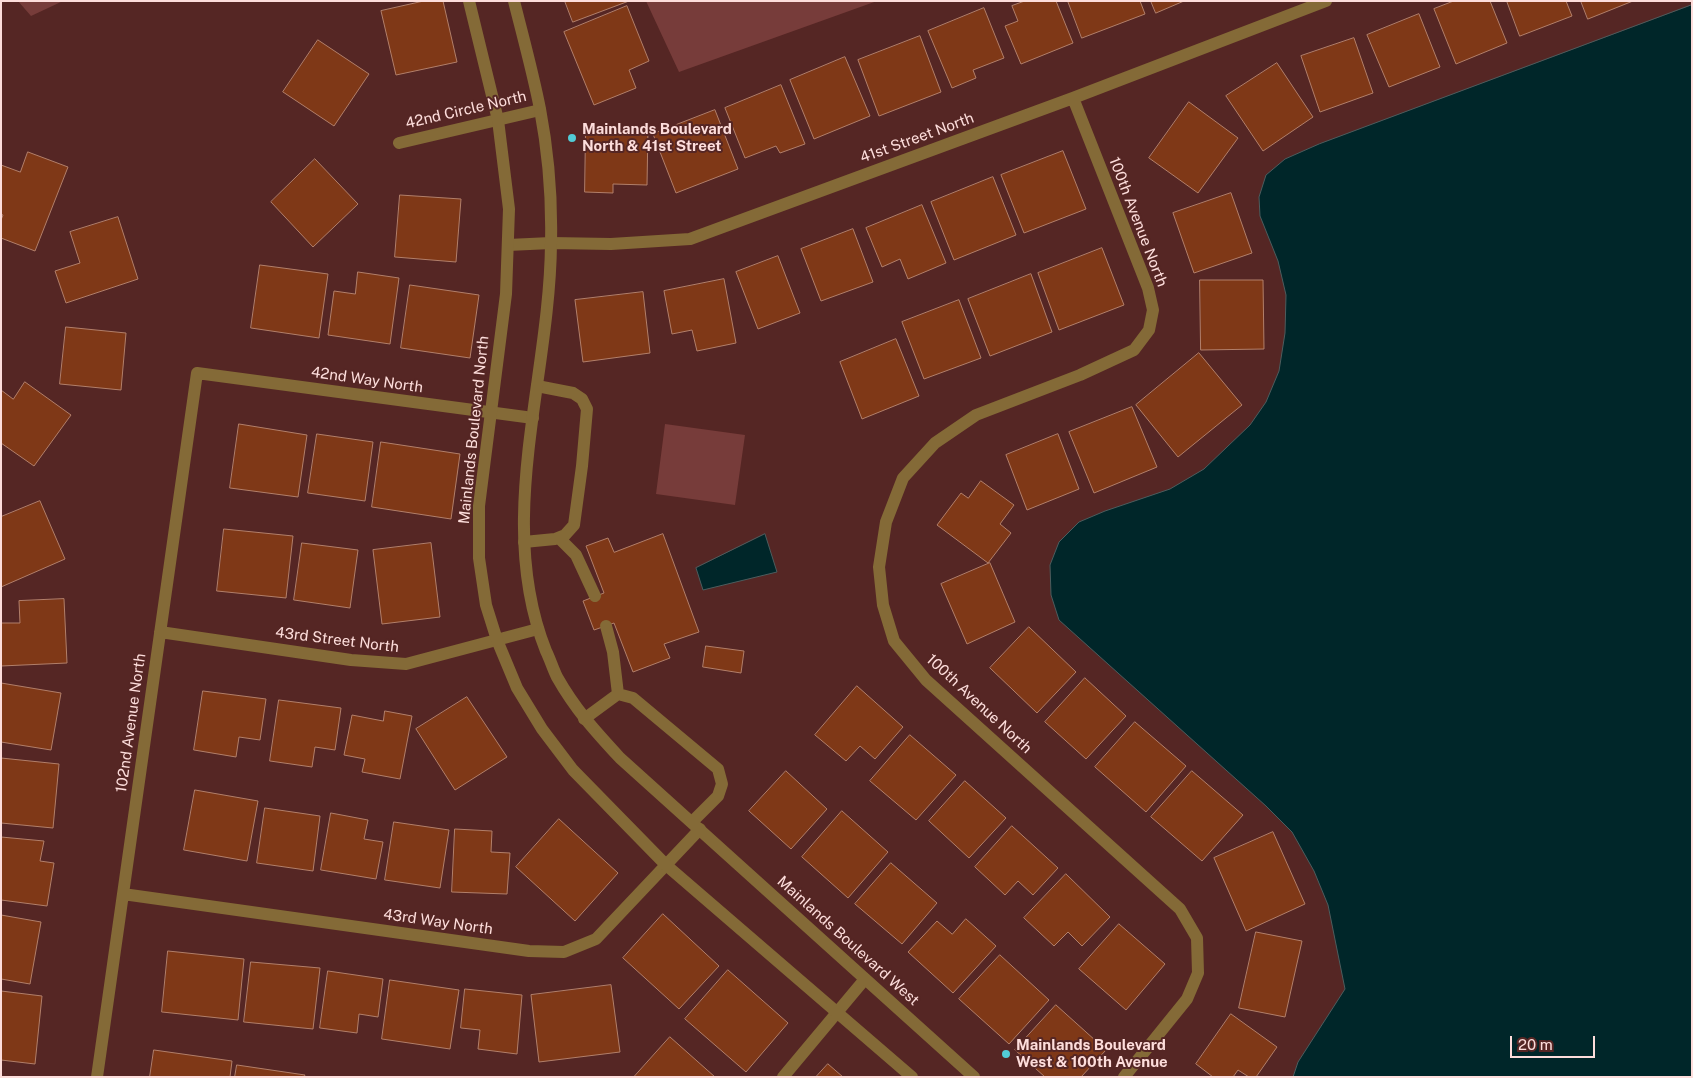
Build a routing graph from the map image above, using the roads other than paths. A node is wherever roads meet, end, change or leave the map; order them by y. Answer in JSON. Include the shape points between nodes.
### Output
{"nodes":[{"id":1,"x":469,"y":1,"type":"edge"},
{"id":2,"x":514,"y":1,"type":"edge"},
{"id":3,"x":1326,"y":1,"type":"edge"},
{"id":4,"x":1073,"y":98,"type":"junction"},
{"id":5,"x":540,"y":110,"type":"junction"},
{"id":6,"x":498,"y":120,"type":"junction"},
{"id":7,"x":400,"y":142,"type":"dead end"},
{"id":8,"x":551,"y":243,"type":"junction"},
{"id":9,"x":508,"y":245,"type":"junction"},
{"id":10,"x":197,"y":373,"type":"joint"},
{"id":11,"x":537,"y":386,"type":"junction"},
{"id":12,"x":490,"y":412,"type":"junction"},
{"id":13,"x":533,"y":418,"type":"junction"},
{"id":14,"x":559,"y":538,"type":"junction"},
{"id":15,"x":524,"y":542,"type":"junction"},
{"id":16,"x":595,"y":596,"type":"dead end"},
{"id":17,"x":606,"y":626,"type":"dead end"},
{"id":18,"x":538,"y":629,"type":"junction"},
{"id":19,"x":160,"y":632,"type":"junction"},
{"id":20,"x":497,"y":640,"type":"junction"},
{"id":21,"x":618,"y":694,"type":"junction"},
{"id":22,"x":584,"y":719,"type":"junction"},
{"id":23,"x":696,"y":826,"type":"junction"},
{"id":24,"x":666,"y":865,"type":"junction"},
{"id":25,"x":123,"y":894,"type":"junction"},
{"id":26,"x":865,"y":979,"type":"junction"},
{"id":27,"x":837,"y":1012,"type":"junction"},
{"id":28,"x":97,"y":1077,"type":"edge"},
{"id":29,"x":783,"y":1077,"type":"edge"},
{"id":30,"x":912,"y":1077,"type":"edge"},
{"id":31,"x":974,"y":1077,"type":"edge"},
{"id":32,"x":1124,"y":1077,"type":"edge"}],
"edges":[{"from":1,"to":6,"type":"street","name":"Mainlands Boulevard North"},
{"from":2,"to":5,"type":"street"},
{"from":3,"to":4,"type":"street","name":"41st Street North"},
{"from":4,"to":8,"type":"street","name":"41st Street North","via":[[690,239],[611,244]]},
{"from":4,"to":32,"type":"street","name":"100th Avenue North","via":[[1148,288],[1153,310],[1149,330],[1134,350],[976,416],[934,443],[903,478],[886,522],[879,567],[883,605],[894,641],[926,680],[1180,909],[1197,938],[1198,973],[1187,999]]},
{"from":5,"to":6,"type":"street","name":"42nd Circle North"},
{"from":5,"to":8,"type":"street","via":[[548,173]]},
{"from":6,"to":7,"type":"street","name":"42nd Circle North"},
{"from":6,"to":9,"type":"street","name":"Mainlands Boulevard North","via":[[509,209]]},
{"from":8,"to":9,"type":"street","name":"41st Street North"},
{"from":8,"to":11,"type":"street"},
{"from":9,"to":12,"type":"street","name":"Mainlands Boulevard North","via":[[506,294]]},
{"from":10,"to":12,"type":"street","name":"42nd Way North"},
{"from":10,"to":19,"type":"street","name":"102nd Avenue North"},
{"from":11,"to":13,"type":"street"},
{"from":11,"to":14,"type":"street","via":[[573,393],[582,399],[587,409],[574,525]]},
{"from":12,"to":13,"type":"street","name":"42nd Way North"},
{"from":12,"to":20,"type":"street","name":"Mainlands Boulevard North","via":[[479,506],[478,558],[486,605]]},
{"from":13,"to":15,"type":"street","via":[[523,510]]},
{"from":14,"to":15,"type":"street"},
{"from":14,"to":16,"type":"street","via":[[576,555]]},
{"from":15,"to":18,"type":"street","via":[[526,574]]},
{"from":17,"to":21,"type":"street"},
{"from":18,"to":20,"type":"street","name":"43rd Street North"},
{"from":18,"to":22,"type":"street","via":[[556,676]]},
{"from":19,"to":20,"type":"street","name":"43rd Street North","via":[[351,660],[406,664]]},
{"from":19,"to":25,"type":"street","name":"102nd Avenue North"},
{"from":20,"to":24,"type":"street","name":"Mainlands Boulevard North","via":[[518,688],[542,729],[574,770]]},
{"from":21,"to":22,"type":"street"},
{"from":21,"to":23,"type":"street","name":"43rd Way North","via":[[633,698],[718,769],[722,784],[718,796]]},
{"from":22,"to":23,"type":"street","via":[[620,758]]},
{"from":23,"to":24,"type":"street","name":"43rd Way North"},
{"from":23,"to":26,"type":"street","name":"Mainlands Boulevard West"},
{"from":24,"to":25,"type":"street","name":"43rd Way North","via":[[596,939],[564,952],[529,951]]},
{"from":24,"to":27,"type":"street"},
{"from":25,"to":28,"type":"street","name":"102nd Avenue North"},
{"from":26,"to":27,"type":"street"},
{"from":26,"to":31,"type":"street","name":"Mainlands Boulevard West"},
{"from":27,"to":29,"type":"street"},
{"from":27,"to":30,"type":"street"}]}
